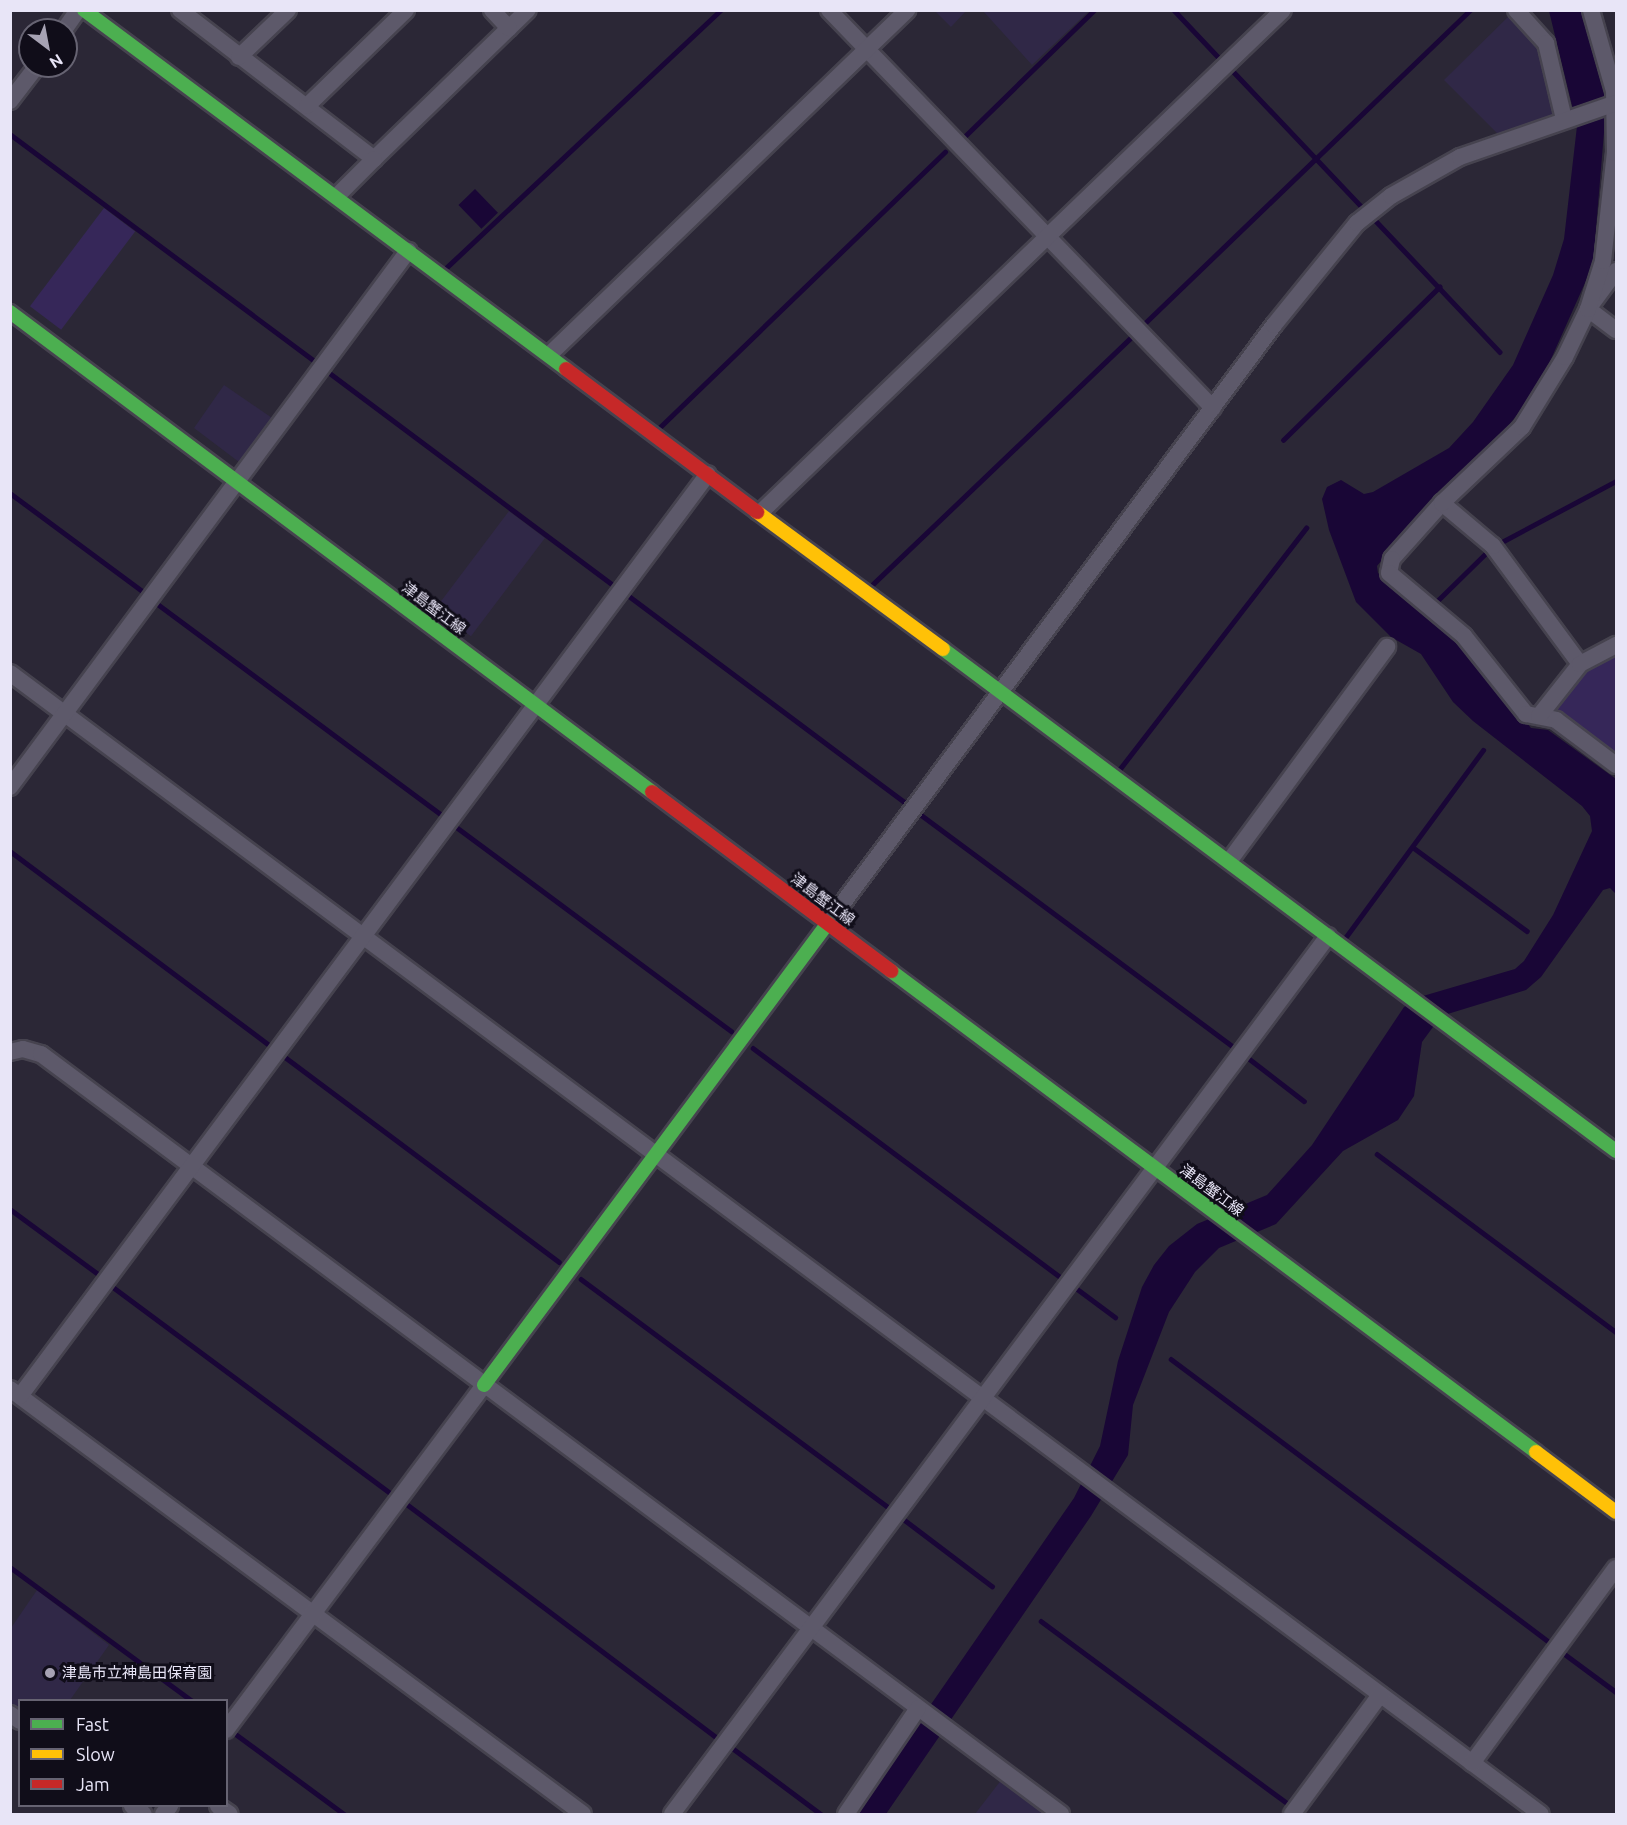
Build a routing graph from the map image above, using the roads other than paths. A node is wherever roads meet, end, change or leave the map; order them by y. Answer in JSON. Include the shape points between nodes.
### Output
{"nodes":[{"id":1,"x":84,"y":10,"type":"edge"},
{"id":2,"x":180,"y":10,"type":"edge"},
{"id":3,"x":288,"y":10,"type":"edge"},
{"id":4,"x":406,"y":10,"type":"edge"},
{"id":5,"x":492,"y":10,"type":"edge"},
{"id":6,"x":528,"y":10,"type":"edge"},
{"id":7,"x":829,"y":10,"type":"edge"},
{"id":8,"x":907,"y":10,"type":"edge"},
{"id":9,"x":1283,"y":10,"type":"edge"},
{"id":10,"x":1516,"y":10,"type":"edge"},
{"id":11,"x":1591,"y":10,"type":"edge"},
{"id":12,"x":509,"y":28,"type":"junction"},
{"id":13,"x":867,"y":50,"type":"junction"},
{"id":14,"x":239,"y":57,"type":"junction"},
{"id":15,"x":28,"y":78,"type":"edge"},
{"id":16,"x":10,"y":101,"type":"edge"},
{"id":17,"x":1614,"y":103,"type":"edge"},
{"id":18,"x":307,"y":106,"type":"junction"},
{"id":19,"x":1567,"y":118,"type":"junction"},
{"id":20,"x":374,"y":159,"type":"junction"},
{"id":21,"x":339,"y":194,"type":"junction"},
{"id":22,"x":1046,"y":238,"type":"junction"},
{"id":23,"x":408,"y":250,"type":"junction"},
{"id":24,"x":1617,"y":271,"type":"edge"},
{"id":25,"x":1588,"y":309,"type":"junction"},
{"id":26,"x":10,"y":312,"type":"edge"},
{"id":27,"x":1617,"y":330,"type":"edge"},
{"id":28,"x":554,"y":350,"type":"junction"},
{"id":29,"x":1213,"y":408,"type":"junction"},
{"id":30,"x":708,"y":474,"type":"junction"},
{"id":31,"x":237,"y":480,"type":"junction"},
{"id":32,"x":1442,"y":503,"type":"junction"},
{"id":33,"x":765,"y":509,"type":"junction"},
{"id":34,"x":1617,"y":645,"type":"edge"},
{"id":35,"x":1387,"y":647,"type":"dead end"},
{"id":36,"x":1580,"y":664,"type":"junction"},
{"id":37,"x":10,"y":673,"type":"edge"},
{"id":38,"x":1001,"y":693,"type":"junction"},
{"id":39,"x":536,"y":705,"type":"junction"},
{"id":40,"x":66,"y":714,"type":"junction"},
{"id":41,"x":1539,"y":716,"type":"junction"},
{"id":42,"x":1617,"y":765,"type":"edge"},
{"id":43,"x":10,"y":788,"type":"edge"},
{"id":44,"x":1230,"y":860,"type":"junction"},
{"id":45,"x":828,"y":923,"type":"junction"},
{"id":46,"x":364,"y":936,"type":"junction"},
{"id":47,"x":1328,"y":936,"type":"junction"},
{"id":48,"x":10,"y":1052,"type":"edge"},
{"id":49,"x":1617,"y":1151,"type":"edge"},
{"id":50,"x":656,"y":1154,"type":"junction"},
{"id":51,"x":193,"y":1166,"type":"junction"},
{"id":52,"x":1154,"y":1168,"type":"junction"},
{"id":53,"x":484,"y":1385,"type":"junction"},
{"id":54,"x":15,"y":1392,"type":"edge"},
{"id":55,"x":984,"y":1400,"type":"junction"},
{"id":56,"x":1617,"y":1512,"type":"edge"},
{"id":57,"x":1617,"y":1568,"type":"edge"},
{"id":58,"x":314,"y":1613,"type":"junction"},
{"id":59,"x":811,"y":1628,"type":"junction"},
{"id":60,"x":1380,"y":1695,"type":"junction"},
{"id":61,"x":920,"y":1710,"type":"junction"},
{"id":62,"x":228,"y":1727,"type":"edge"},
{"id":63,"x":1472,"y":1763,"type":"junction"},
{"id":64,"x":583,"y":1815,"type":"edge"},
{"id":65,"x":672,"y":1815,"type":"edge"},
{"id":66,"x":846,"y":1815,"type":"edge"},
{"id":67,"x":1061,"y":1815,"type":"edge"},
{"id":68,"x":1292,"y":1815,"type":"edge"},
{"id":69,"x":1541,"y":1815,"type":"edge"}],
"edges":[{"from":1,"to":21,"type":"street"},
{"from":2,"to":14,"type":"street"},
{"from":3,"to":14,"type":"street"},
{"from":4,"to":18,"type":"street"},
{"from":5,"to":12,"type":"street"},
{"from":6,"to":12,"type":"street"},
{"from":7,"to":13,"type":"street"},
{"from":8,"to":13,"type":"street"},
{"from":9,"to":22,"type":"street"},
{"from":10,"to":19,"type":"street","via":[[1546,43]]},
{"from":11,"to":17,"type":"street","via":[[1600,33]]},
{"from":12,"to":20,"type":"street"},
{"from":13,"to":22,"type":"street"},
{"from":13,"to":28,"type":"street"},
{"from":14,"to":18,"type":"street"},
{"from":15,"to":16,"type":"street"},
{"from":17,"to":19,"type":"street"},
{"from":17,"to":25,"type":"street","via":[[1615,153],[1603,261]]},
{"from":18,"to":20,"type":"street"},
{"from":19,"to":29,"type":"street","via":[[1460,157],[1424,176],[1357,223],[1301,289]]},
{"from":20,"to":21,"type":"street"},
{"from":21,"to":23,"type":"street"},
{"from":22,"to":29,"type":"street"},
{"from":22,"to":33,"type":"street"},
{"from":23,"to":28,"type":"street"},
{"from":23,"to":31,"type":"street"},
{"from":24,"to":25,"type":"street"},
{"from":25,"to":27,"type":"street"},
{"from":25,"to":32,"type":"street","via":[[1565,357],[1522,428]]},
{"from":26,"to":31,"type":"street","name":"津島蟹江線"},
{"from":28,"to":30,"type":"street"},
{"from":29,"to":38,"type":"street"},
{"from":30,"to":33,"type":"street"},
{"from":30,"to":39,"type":"street"},
{"from":31,"to":39,"type":"street","name":"津島蟹江線"},
{"from":31,"to":40,"type":"street"},
{"from":32,"to":36,"type":"street","via":[[1493,546]]},
{"from":32,"to":41,"type":"street","via":[[1392,559],[1389,573],[1464,636],[1526,714]]},
{"from":33,"to":38,"type":"street"},
{"from":34,"to":36,"type":"street"},
{"from":35,"to":44,"type":"street"},
{"from":36,"to":41,"type":"street"},
{"from":37,"to":40,"type":"street"},
{"from":38,"to":44,"type":"street"},
{"from":38,"to":45,"type":"street"},
{"from":39,"to":45,"type":"street","name":"津島蟹江線"},
{"from":39,"to":46,"type":"street"},
{"from":40,"to":43,"type":"street"},
{"from":40,"to":46,"type":"street"},
{"from":41,"to":42,"type":"street","via":[[1556,720]]},
{"from":44,"to":47,"type":"street"},
{"from":45,"to":50,"type":"street"},
{"from":45,"to":52,"type":"street","name":"津島蟹江線"},
{"from":46,"to":50,"type":"street"},
{"from":46,"to":51,"type":"street"},
{"from":47,"to":49,"type":"street"},
{"from":47,"to":52,"type":"street"},
{"from":48,"to":51,"type":"street","via":[[23,1049],[41,1054]]},
{"from":50,"to":53,"type":"street"},
{"from":50,"to":55,"type":"street"},
{"from":51,"to":53,"type":"street"},
{"from":51,"to":54,"type":"street"},
{"from":52,"to":55,"type":"street"},
{"from":52,"to":56,"type":"street","name":"津島蟹江線"},
{"from":53,"to":58,"type":"street"},
{"from":53,"to":59,"type":"street"},
{"from":54,"to":58,"type":"street"},
{"from":55,"to":59,"type":"street"},
{"from":55,"to":60,"type":"street"},
{"from":57,"to":63,"type":"street"},
{"from":58,"to":62,"type":"street"},
{"from":58,"to":64,"type":"street"},
{"from":59,"to":61,"type":"street"},
{"from":59,"to":65,"type":"street"},
{"from":60,"to":63,"type":"street"},
{"from":60,"to":68,"type":"street"},
{"from":61,"to":66,"type":"street"},
{"from":61,"to":67,"type":"street"},
{"from":63,"to":69,"type":"street"}]}
